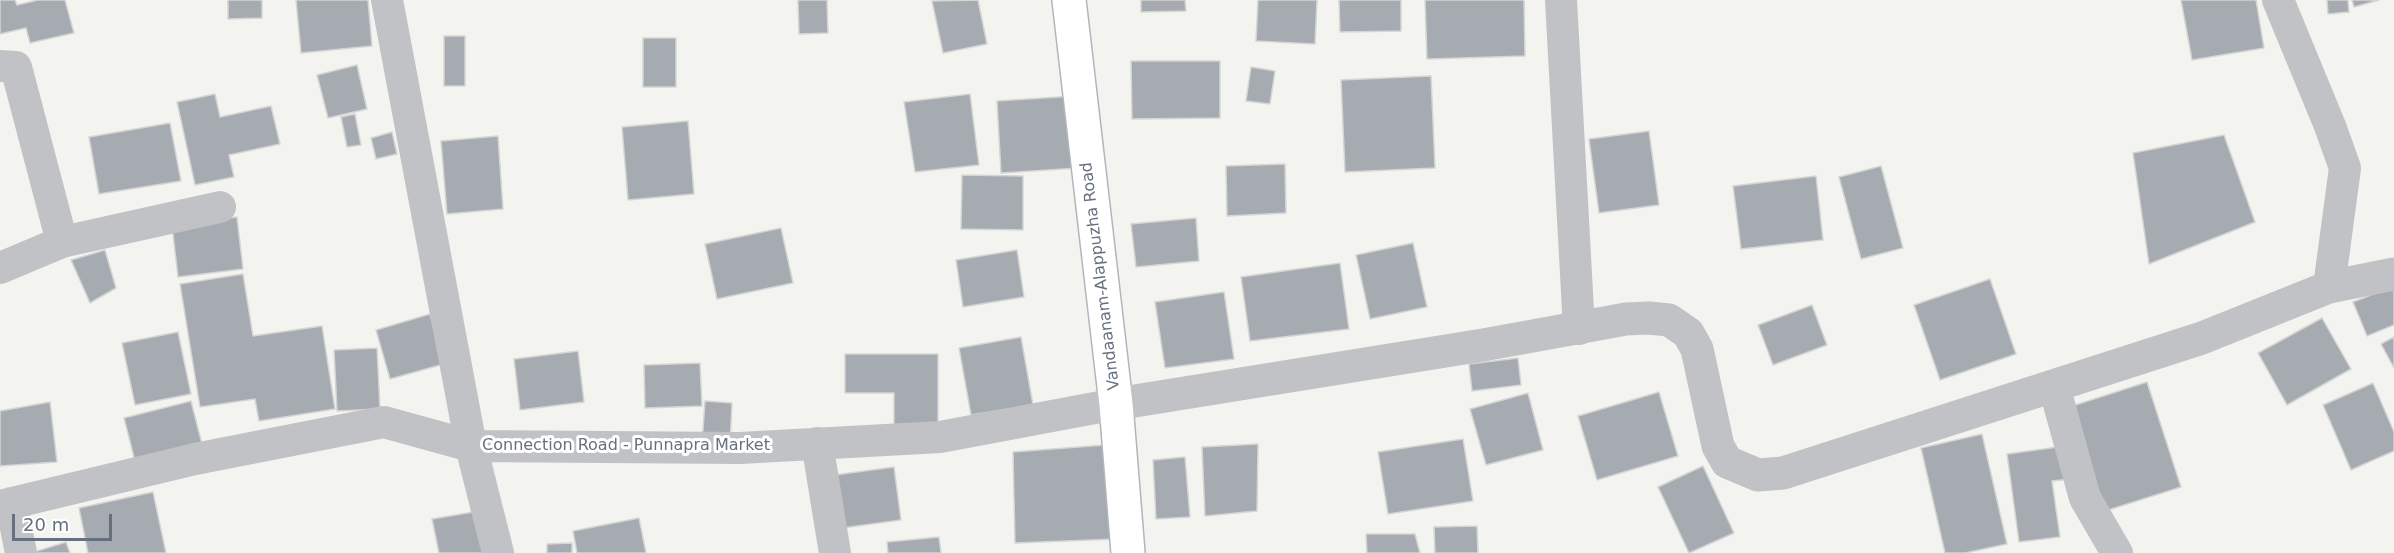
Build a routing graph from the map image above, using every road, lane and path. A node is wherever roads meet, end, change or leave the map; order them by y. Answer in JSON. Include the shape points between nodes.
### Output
{"nodes":[{"id":1,"x":387,"y":0,"type":"edge"},
{"id":2,"x":1069,"y":0,"type":"edge"},
{"id":3,"x":1562,"y":0,"type":"edge"},
{"id":4,"x":2278,"y":0,"type":"edge"},
{"id":5,"x":0,"y":66,"type":"edge"},
{"id":6,"x":220,"y":207,"type":"dead end"},
{"id":7,"x":62,"y":242,"type":"junction"},
{"id":8,"x":0,"y":268,"type":"edge"},
{"id":9,"x":2394,"y":274,"type":"edge"},
{"id":10,"x":2330,"y":286,"type":"junction"},
{"id":11,"x":1579,"y":329,"type":"junction"},
{"id":12,"x":2054,"y":386,"type":"junction"},
{"id":13,"x":1116,"y":404,"type":"junction"},
{"id":14,"x":817,"y":443,"type":"junction"},
{"id":15,"x":471,"y":446,"type":"junction"},
{"id":16,"x":5,"y":505,"type":"edge"},
{"id":17,"x":21,"y":553,"type":"edge"},
{"id":18,"x":498,"y":553,"type":"edge"},
{"id":19,"x":835,"y":553,"type":"edge"},
{"id":20,"x":1128,"y":553,"type":"edge"},
{"id":21,"x":2117,"y":553,"type":"edge"}],
"edges":[{"from":1,"to":15,"type":"street"},
{"from":2,"to":13,"type":"main road","name":"Vandaanam-Alappuzha Road"},
{"from":3,"to":11,"type":"street"},
{"from":4,"to":10,"type":"street","via":[[2345,168]]},
{"from":5,"to":7,"type":"street","via":[[16,67]]},
{"from":6,"to":7,"type":"street"},
{"from":7,"to":8,"type":"street"},
{"from":9,"to":10,"type":"street"},
{"from":10,"to":12,"type":"street","via":[[2202,338]]},
{"from":11,"to":12,"type":"street","via":[[1649,318],[1669,320],[1688,333],[1697,349],[1718,446],[1727,462],[1758,475],[1783,473]]},
{"from":11,"to":13,"type":"street"},
{"from":12,"to":21,"type":"street","via":[[2085,498]]},
{"from":13,"to":14,"type":"street","name":"Connection Road - Punnapra Market","via":[[940,437]]},
{"from":13,"to":20,"type":"main road","name":"Vandaanam-Alappuzha Road"},
{"from":14,"to":15,"type":"street","name":"Connection Road - Punnapra Market","via":[[740,448]]},
{"from":14,"to":19,"type":"street"},
{"from":15,"to":16,"type":"street","name":"Connection Road - Punnapra Market","via":[[384,422],[195,459]]},
{"from":15,"to":18,"type":"street"},
{"from":16,"to":17,"type":"street"}]}
